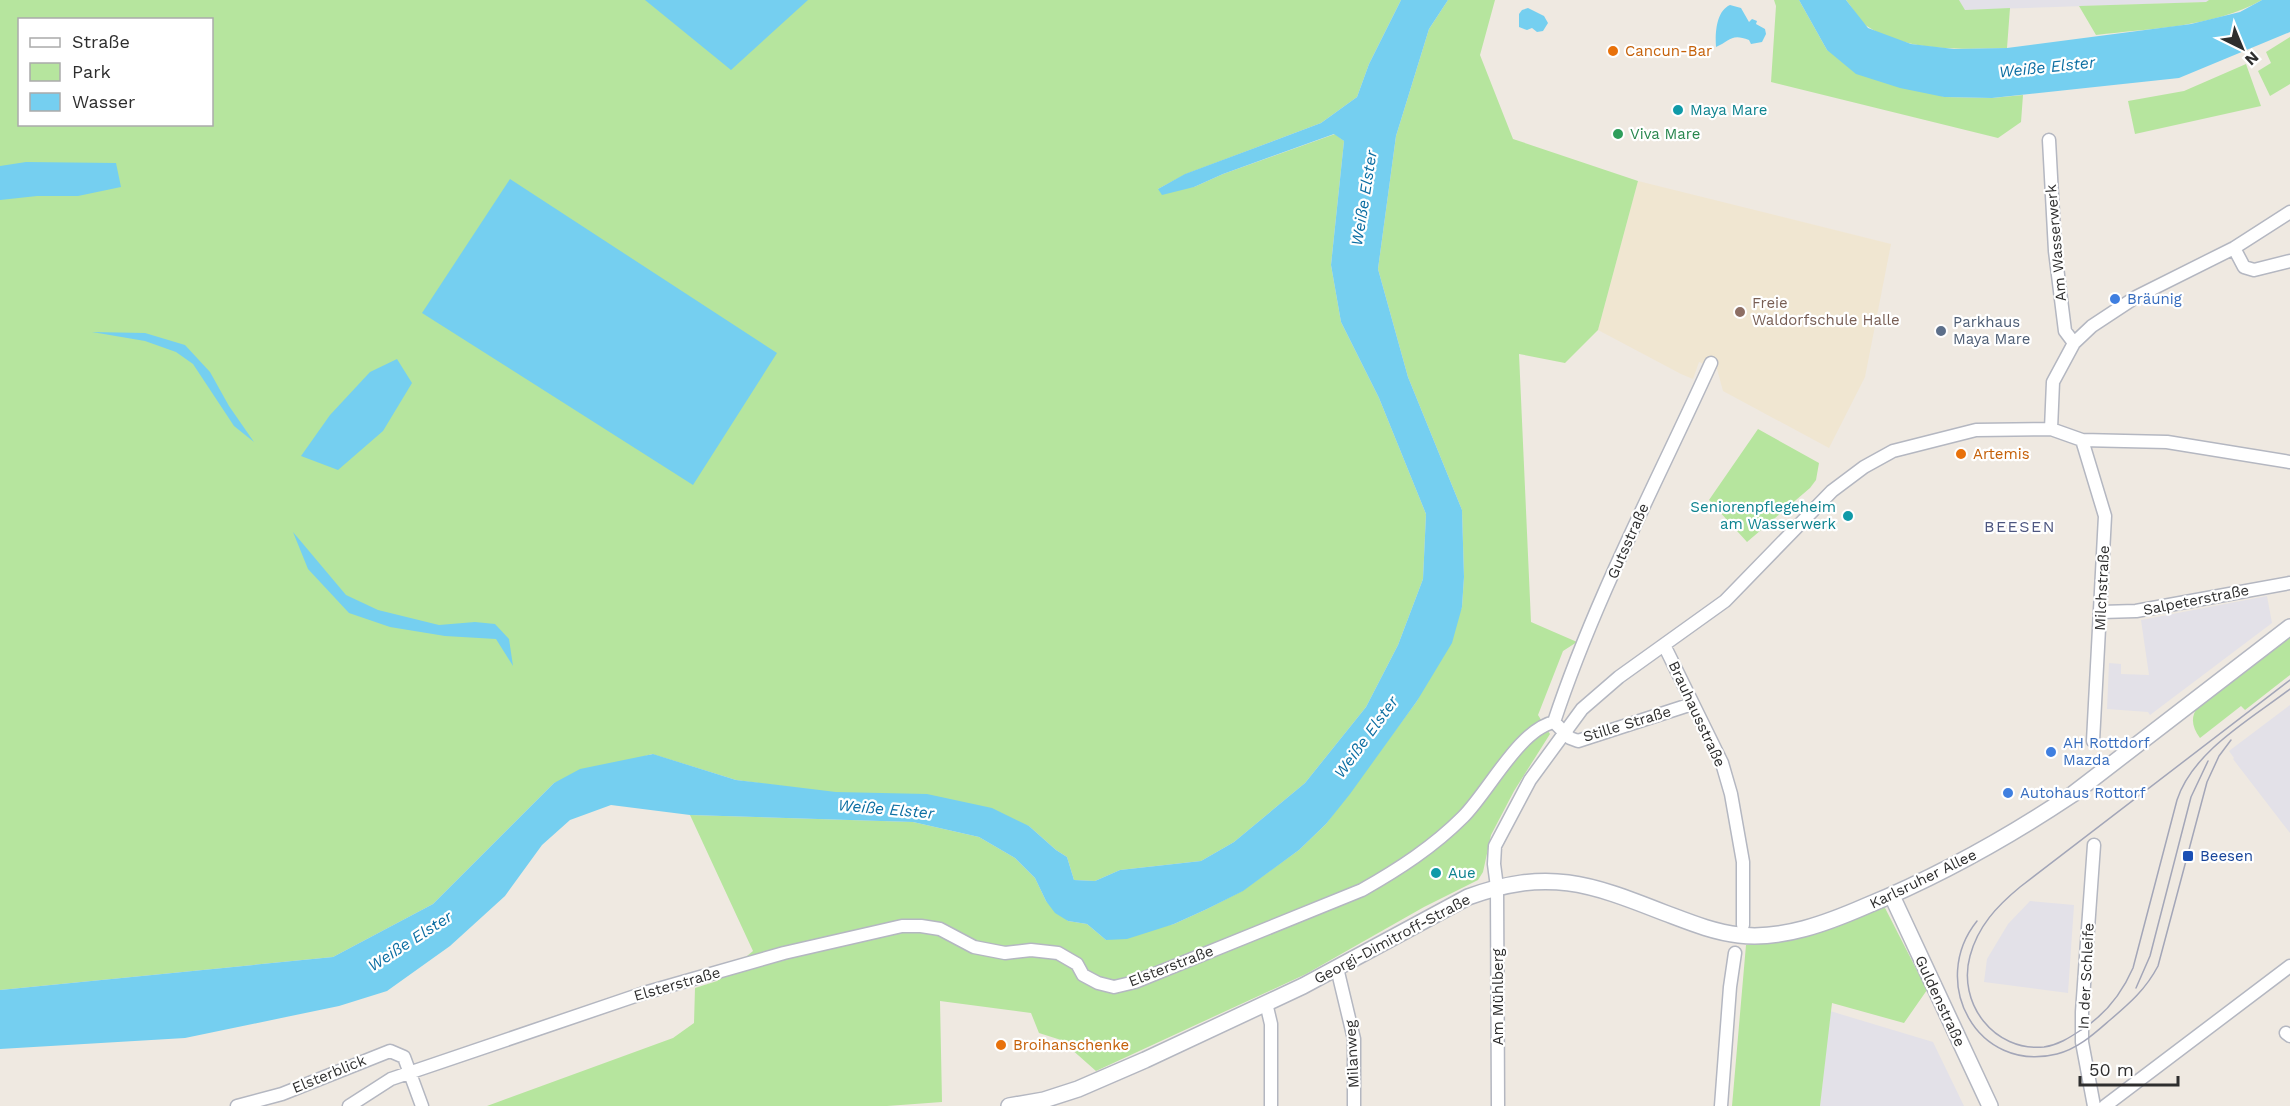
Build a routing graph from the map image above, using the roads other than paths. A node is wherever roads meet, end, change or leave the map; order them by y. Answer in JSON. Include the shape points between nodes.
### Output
{"nodes":[{"id":1,"x":2049,"y":140,"type":"dead end"},
{"id":2,"x":2290,"y":212,"type":"edge"},
{"id":3,"x":2234,"y":248,"type":"junction"},
{"id":4,"x":2290,"y":261,"type":"edge"},
{"id":5,"x":2074,"y":343,"type":"junction"},
{"id":6,"x":1711,"y":363,"type":"dead end"},
{"id":7,"x":2050,"y":429,"type":"junction"},
{"id":8,"x":2082,"y":440,"type":"junction"},
{"id":9,"x":2290,"y":462,"type":"edge"},
{"id":10,"x":2290,"y":583,"type":"edge"},
{"id":11,"x":2101,"y":612,"type":"junction"},
{"id":12,"x":2290,"y":627,"type":"edge"},
{"id":13,"x":1664,"y":645,"type":"junction"},
{"id":14,"x":1692,"y":704,"type":"junction"},
{"id":15,"x":1554,"y":722,"type":"junction"},
{"id":16,"x":1564,"y":732,"type":"junction"},
{"id":17,"x":2093,"y":741,"type":"dead end"},
{"id":18,"x":2094,"y":845,"type":"dead end"},
{"id":19,"x":1497,"y":887,"type":"junction"},
{"id":20,"x":1892,"y":896,"type":"junction"},
{"id":21,"x":1743,"y":925,"type":"dead end"},
{"id":22,"x":1735,"y":953,"type":"dead end"},
{"id":23,"x":2290,"y":966,"type":"edge"},
{"id":24,"x":1337,"y":968,"type":"junction"},
{"id":25,"x":1266,"y":1003,"type":"junction"},
{"id":26,"x":409,"y":1072,"type":"junction"},
{"id":27,"x":237,"y":1106,"type":"edge"},
{"id":28,"x":350,"y":1106,"type":"edge"},
{"id":29,"x":422,"y":1106,"type":"edge"},
{"id":30,"x":1009,"y":1106,"type":"edge"},
{"id":31,"x":1271,"y":1106,"type":"edge"},
{"id":32,"x":1354,"y":1106,"type":"edge"},
{"id":33,"x":1498,"y":1106,"type":"edge"},
{"id":34,"x":1721,"y":1106,"type":"edge"},
{"id":35,"x":1990,"y":1106,"type":"edge"},
{"id":36,"x":2094,"y":1106,"type":"edge"},
{"id":37,"x":2105,"y":1106,"type":"edge"}],
"edges":[{"from":1,"to":5,"type":"street","name":"Am Wasserwerk","via":[[2055,251],[2065,331]]},
{"from":2,"to":3,"type":"street"},
{"from":3,"to":4,"type":"street","via":[[2244,267],[2254,270]]},
{"from":3,"to":5,"type":"street","via":[[2119,307]]},
{"from":5,"to":7,"type":"street","via":[[2053,382]]},
{"from":6,"to":15,"type":"street","name":"Gutsstraße","via":[[1629,536]]},
{"from":7,"to":8,"type":"street"},
{"from":7,"to":13,"type":"street","via":[[1954,434],[1893,451],[1864,467],[1832,491],[1725,601]]},
{"from":8,"to":9,"type":"street","via":[[2167,442]]},
{"from":8,"to":11,"type":"street","name":"Milchstraße","via":[[2105,516]]},
{"from":10,"to":11,"type":"street","name":"Salpeterstraße","via":[[2136,611]]},
{"from":11,"to":17,"type":"street","name":"Milchstraße"},
{"from":12,"to":20,"type":"street","name":"Karlsruher Allee","via":[[2035,819]]},
{"from":13,"to":14,"type":"street","name":"Brauhausstraße"},
{"from":13,"to":16,"type":"street","via":[[1582,709]]},
{"from":14,"to":16,"type":"street","name":"Stille Straße","via":[[1584,740],[1578,741]]},
{"from":14,"to":21,"type":"street","name":"Brauhausstraße","via":[[1722,763],[1731,794],[1743,862]]},
{"from":15,"to":16,"type":"street"},
{"from":15,"to":26,"type":"street","name":"Elsterstraße","via":[[1544,724],[1516,748],[1463,816],[1395,872],[1362,890],[1136,982],[1114,987],[1098,983],[1058,953],[1005,953],[974,947],[940,929],[902,927],[784,953],[644,993]]},
{"from":16,"to":19,"type":"street","via":[[1530,780],[1495,846]]},
{"from":18,"to":36,"type":"street","name":"In der Schleife","via":[[2082,1036]]},
{"from":19,"to":20,"type":"street","name":"Karlsruher Allee","via":[[1553,881],[1583,884],[1721,932],[1750,935],[1800,930]]},
{"from":19,"to":24,"type":"street","name":"Georgi-Dimitroff-Straße","via":[[1437,912]]},
{"from":19,"to":33,"type":"street","name":"Am Mühlberg"},
{"from":20,"to":35,"type":"street","name":"Guldenstraße"},
{"from":22,"to":34,"type":"street"},
{"from":23,"to":37,"type":"street"},
{"from":24,"to":25,"type":"street","name":"Georgi-Dimitroff-Straße"},
{"from":24,"to":32,"type":"street","name":"Milanweg","via":[[1354,1039]]},
{"from":25,"to":30,"type":"street","name":"Georgi-Dimitroff-Straße","via":[[1078,1089]]},
{"from":25,"to":31,"type":"street","via":[[1271,1024]]},
{"from":26,"to":27,"type":"street","name":"Elsterblick","via":[[404,1057],[390,1051],[282,1094]]},
{"from":26,"to":28,"type":"street","name":"Elsterstraße"},
{"from":26,"to":29,"type":"street"}]}
